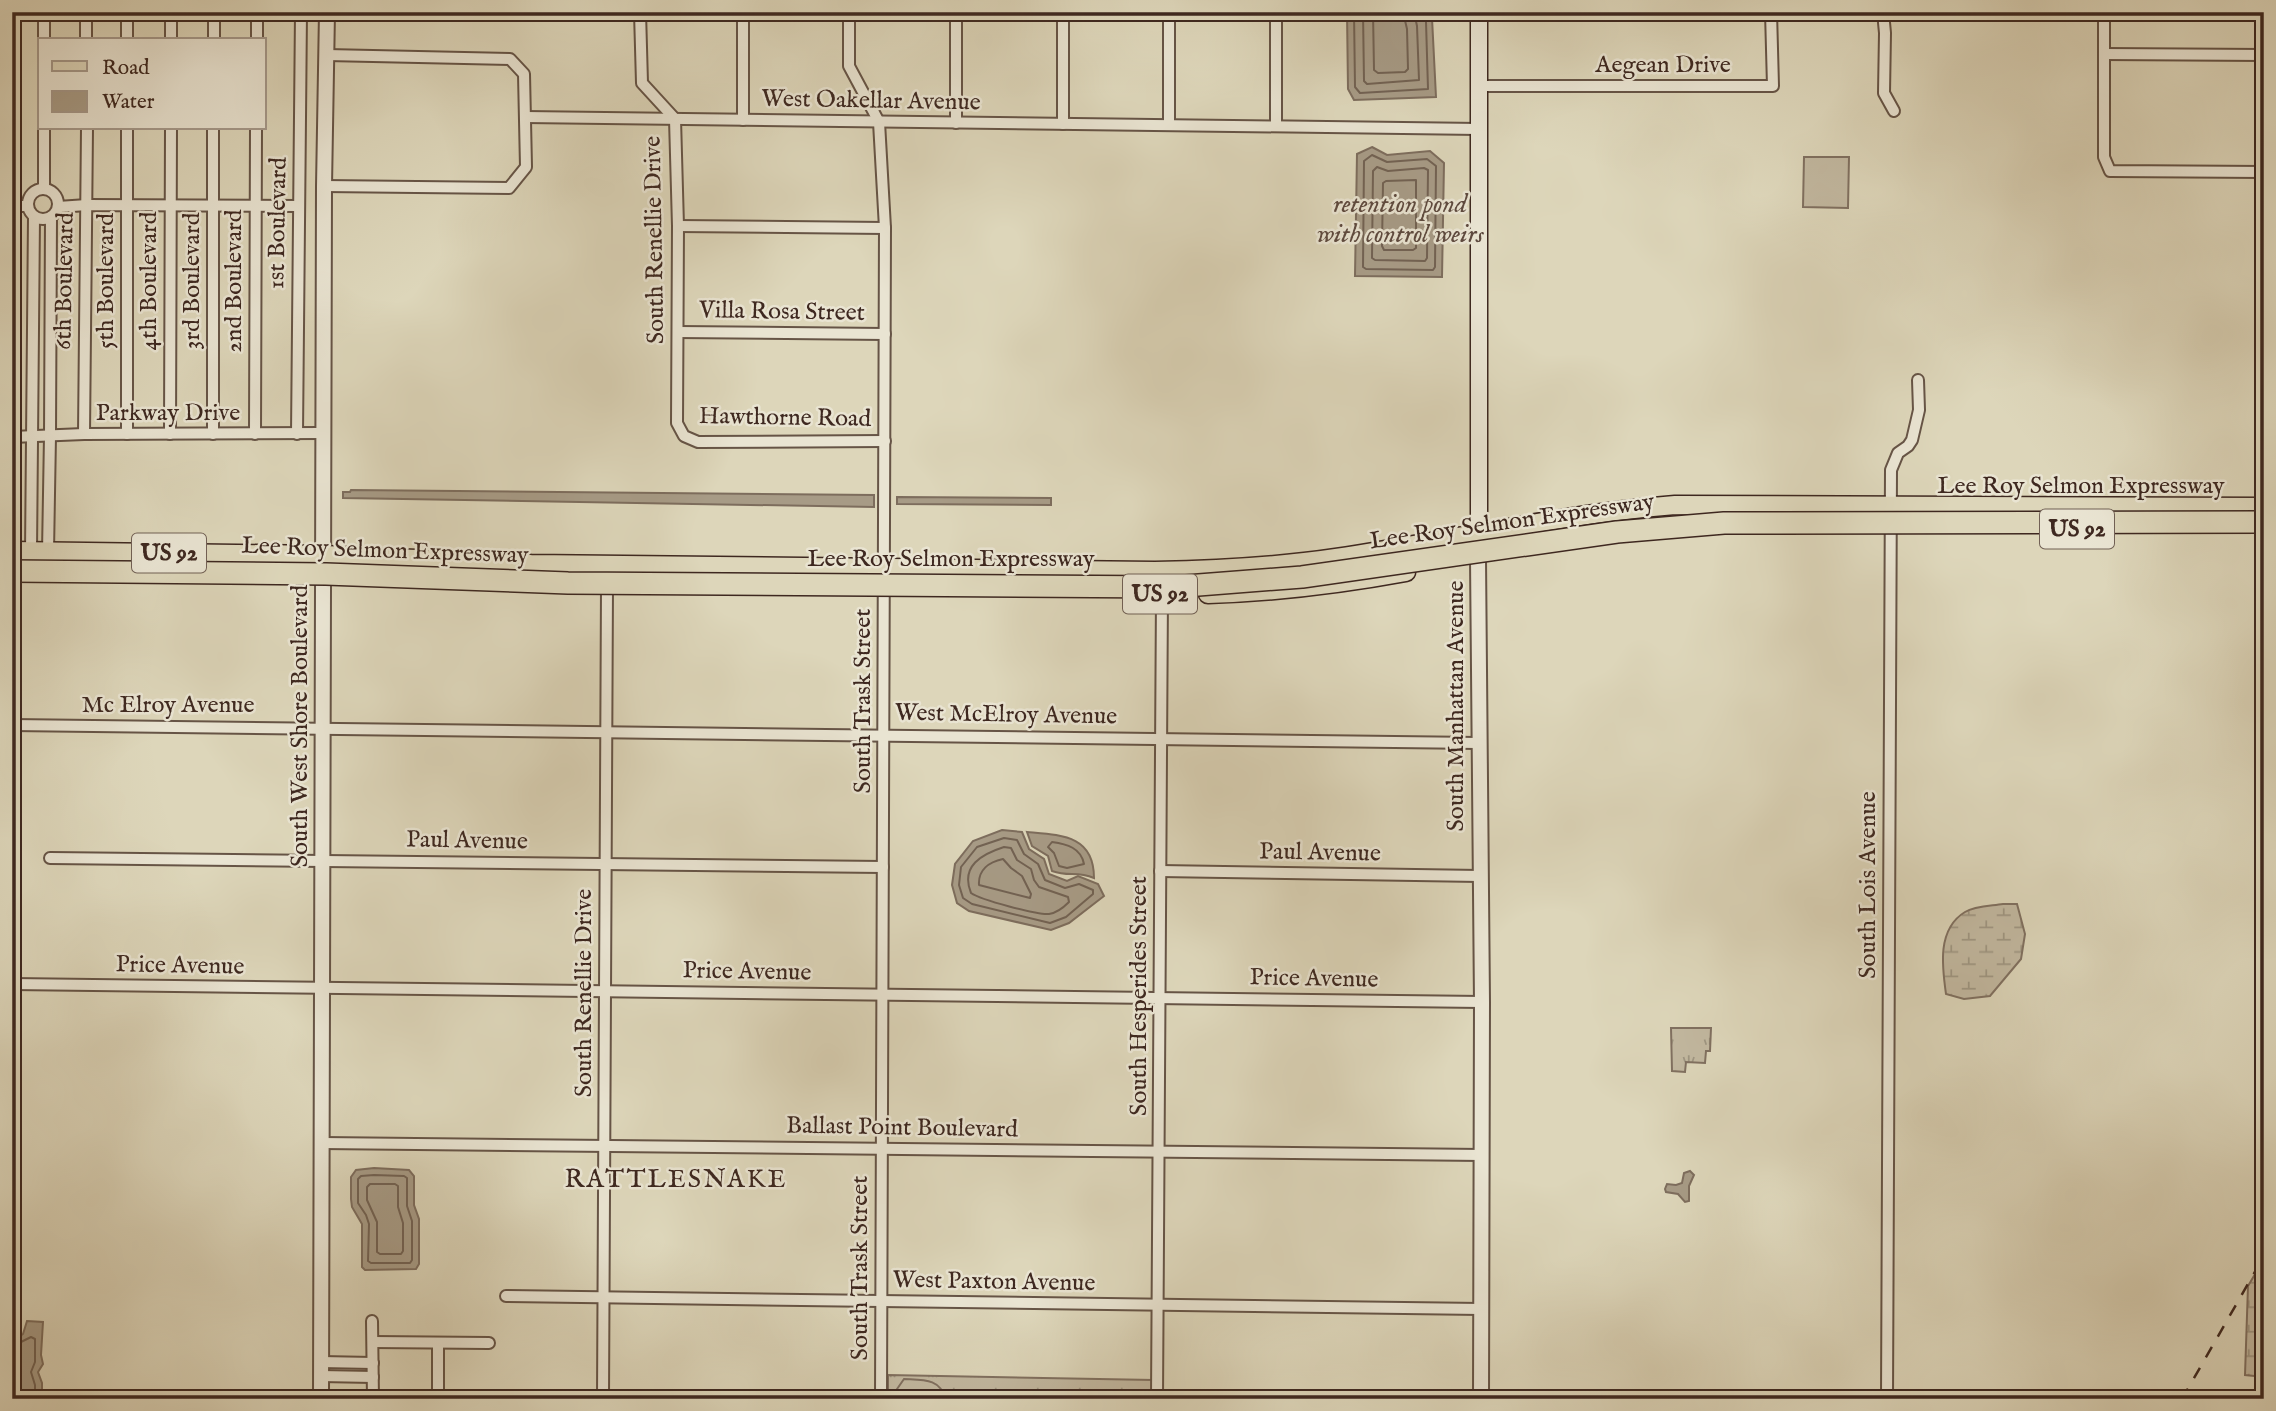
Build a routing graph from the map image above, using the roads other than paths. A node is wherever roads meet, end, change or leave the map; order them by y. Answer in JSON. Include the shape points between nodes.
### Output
{"nodes":[{"id":1,"x":44,"y":12,"type":"edge"},
{"id":2,"x":86,"y":12,"type":"edge"},
{"id":3,"x":127,"y":12,"type":"edge"},
{"id":4,"x":171,"y":12,"type":"edge"},
{"id":5,"x":214,"y":12,"type":"edge"},
{"id":6,"x":257,"y":12,"type":"edge"},
{"id":7,"x":301,"y":12,"type":"edge"},
{"id":8,"x":327,"y":12,"type":"edge"},
{"id":9,"x":639,"y":12,"type":"edge"},
{"id":10,"x":743,"y":12,"type":"edge"},
{"id":11,"x":849,"y":12,"type":"edge"},
{"id":12,"x":956,"y":12,"type":"edge"},
{"id":13,"x":1063,"y":12,"type":"edge"},
{"id":14,"x":1170,"y":12,"type":"edge"},
{"id":15,"x":1276,"y":12,"type":"edge"},
{"id":16,"x":1479,"y":12,"type":"edge"},
{"id":17,"x":1771,"y":12,"type":"edge"},
{"id":18,"x":1883,"y":12,"type":"edge"},
{"id":19,"x":2104,"y":12,"type":"edge"},
{"id":20,"x":44,"y":38,"type":"edge"},
{"id":21,"x":86,"y":38,"type":"edge"},
{"id":22,"x":127,"y":38,"type":"edge"},
{"id":23,"x":171,"y":38,"type":"edge"},
{"id":24,"x":214,"y":38,"type":"edge"},
{"id":25,"x":257,"y":38,"type":"edge"},
{"id":26,"x":2104,"y":54,"type":"junction"},
{"id":27,"x":327,"y":55,"type":"junction"},
{"id":28,"x":2264,"y":55,"type":"edge"},
{"id":29,"x":1479,"y":86,"type":"junction"},
{"id":30,"x":1894,"y":111,"type":"dead end"},
{"id":31,"x":525,"y":117,"type":"junction"},
{"id":32,"x":675,"y":119,"type":"junction"},
{"id":33,"x":743,"y":120,"type":"junction"},
{"id":34,"x":879,"y":121,"type":"junction"},
{"id":35,"x":956,"y":123,"type":"junction"},
{"id":36,"x":1063,"y":124,"type":"junction"},
{"id":37,"x":1170,"y":125,"type":"junction"},
{"id":38,"x":1276,"y":126,"type":"junction"},
{"id":39,"x":1479,"y":129,"type":"junction"},
{"id":40,"x":44,"y":130,"type":"edge"},
{"id":41,"x":87,"y":130,"type":"edge"},
{"id":42,"x":127,"y":130,"type":"edge"},
{"id":43,"x":171,"y":130,"type":"edge"},
{"id":44,"x":213,"y":130,"type":"edge"},
{"id":45,"x":256,"y":130,"type":"edge"},
{"id":46,"x":2264,"y":172,"type":"edge"},
{"id":47,"x":324,"y":186,"type":"junction"},
{"id":48,"x":44,"y":189,"type":"junction"},
{"id":49,"x":87,"y":205,"type":"junction"},
{"id":50,"x":127,"y":205,"type":"junction"},
{"id":51,"x":12,"y":206,"type":"edge"},
{"id":52,"x":28,"y":206,"type":"junction"},
{"id":53,"x":170,"y":206,"type":"junction"},
{"id":54,"x":213,"y":206,"type":"junction"},
{"id":55,"x":256,"y":206,"type":"junction"},
{"id":56,"x":299,"y":206,"type":"junction"},
{"id":57,"x":58,"y":207,"type":"junction"},
{"id":58,"x":34,"y":217,"type":"junction"},
{"id":59,"x":51,"y":217,"type":"junction"},
{"id":60,"x":678,"y":226,"type":"junction"},
{"id":61,"x":885,"y":228,"type":"junction"},
{"id":62,"x":678,"y":332,"type":"junction"},
{"id":63,"x":885,"y":334,"type":"junction"},
{"id":64,"x":1918,"y":380,"type":"dead end"},
{"id":65,"x":127,"y":433,"type":"junction"},
{"id":66,"x":213,"y":433,"type":"junction"},
{"id":67,"x":255,"y":433,"type":"junction"},
{"id":68,"x":297,"y":433,"type":"junction"},
{"id":69,"x":323,"y":433,"type":"junction"},
{"id":70,"x":84,"y":434,"type":"junction"},
{"id":71,"x":170,"y":434,"type":"junction"},
{"id":72,"x":50,"y":436,"type":"junction"},
{"id":73,"x":684,"y":436,"type":"joint"},
{"id":74,"x":12,"y":437,"type":"edge"},
{"id":75,"x":32,"y":437,"type":"junction"},
{"id":76,"x":885,"y":441,"type":"junction"},
{"id":77,"x":32,"y":477,"type":"junction"},
{"id":78,"x":49,"y":478,"type":"junction"},
{"id":79,"x":1738,"y":505,"type":"junction"},
{"id":80,"x":1891,"y":505,"type":"junction"},
{"id":81,"x":2164,"y":506,"type":"junction"},
{"id":82,"x":2264,"y":507,"type":"edge"},
{"id":83,"x":2264,"y":513,"type":"edge"},
{"id":84,"x":2264,"y":522,"type":"edge"},
{"id":85,"x":1763,"y":527,"type":"junction"},
{"id":86,"x":1890,"y":528,"type":"junction"},
{"id":87,"x":2197,"y":529,"type":"junction"},
{"id":88,"x":2264,"y":530,"type":"edge"},
{"id":89,"x":1479,"y":534,"type":"junction"},
{"id":90,"x":12,"y":551,"type":"edge"},
{"id":91,"x":30,"y":554,"type":"edge"},
{"id":92,"x":323,"y":555,"type":"junction"},
{"id":93,"x":1478,"y":559,"type":"junction"},
{"id":94,"x":606,"y":565,"type":"junction"},
{"id":95,"x":736,"y":566,"type":"junction"},
{"id":96,"x":884,"y":568,"type":"junction"},
{"id":97,"x":996,"y":569,"type":"junction"},
{"id":98,"x":1212,"y":570,"type":"junction"},
{"id":99,"x":12,"y":572,"type":"edge"},
{"id":100,"x":323,"y":575,"type":"junction"},
{"id":101,"x":568,"y":585,"type":"junction"},
{"id":102,"x":607,"y":587,"type":"junction"},
{"id":103,"x":746,"y":589,"type":"junction"},
{"id":104,"x":884,"y":591,"type":"junction"},
{"id":105,"x":1054,"y":593,"type":"junction"},
{"id":106,"x":1227,"y":593,"type":"junction"},
{"id":107,"x":1162,"y":594,"type":"junction"},
{"id":108,"x":12,"y":725,"type":"edge"},
{"id":109,"x":323,"y":727,"type":"junction"},
{"id":110,"x":607,"y":731,"type":"junction"},
{"id":111,"x":884,"y":734,"type":"junction"},
{"id":112,"x":1161,"y":738,"type":"junction"},
{"id":113,"x":1478,"y":743,"type":"junction"},
{"id":114,"x":50,"y":858,"type":"dead end"},
{"id":115,"x":322,"y":860,"type":"junction"},
{"id":116,"x":606,"y":863,"type":"junction"},
{"id":117,"x":883,"y":867,"type":"junction"},
{"id":118,"x":1160,"y":871,"type":"junction"},
{"id":119,"x":1480,"y":876,"type":"junction"},
{"id":120,"x":12,"y":984,"type":"edge"},
{"id":121,"x":322,"y":989,"type":"junction"},
{"id":122,"x":606,"y":991,"type":"junction"},
{"id":123,"x":883,"y":995,"type":"junction"},
{"id":124,"x":1159,"y":999,"type":"junction"},
{"id":125,"x":1482,"y":1002,"type":"junction"},
{"id":126,"x":322,"y":1143,"type":"junction"},
{"id":127,"x":605,"y":1145,"type":"junction"},
{"id":128,"x":882,"y":1149,"type":"junction"},
{"id":129,"x":1159,"y":1152,"type":"junction"},
{"id":130,"x":1482,"y":1155,"type":"junction"},
{"id":131,"x":506,"y":1296,"type":"dead end"},
{"id":132,"x":604,"y":1299,"type":"junction"},
{"id":133,"x":881,"y":1302,"type":"junction"},
{"id":134,"x":1158,"y":1305,"type":"junction"},
{"id":135,"x":1481,"y":1309,"type":"junction"},
{"id":136,"x":372,"y":1321,"type":"dead end"},
{"id":137,"x":373,"y":1342,"type":"junction"},
{"id":138,"x":438,"y":1343,"type":"junction"},
{"id":139,"x":489,"y":1343,"type":"dead end"},
{"id":140,"x":373,"y":1363,"type":"junction"},
{"id":141,"x":321,"y":1369,"type":"junction"},
{"id":142,"x":373,"y":1377,"type":"junction"},
{"id":143,"x":321,"y":1399,"type":"edge"},
{"id":144,"x":373,"y":1399,"type":"edge"},
{"id":145,"x":438,"y":1399,"type":"edge"},
{"id":146,"x":604,"y":1399,"type":"edge"},
{"id":147,"x":881,"y":1399,"type":"edge"},
{"id":148,"x":1157,"y":1399,"type":"edge"},
{"id":149,"x":1481,"y":1399,"type":"edge"},
{"id":150,"x":1887,"y":1399,"type":"edge"}],
"edges":[{"from":1,"to":20,"type":"street"},
{"from":2,"to":21,"type":"street"},
{"from":3,"to":22,"type":"street"},
{"from":4,"to":23,"type":"street"},
{"from":5,"to":24,"type":"street"},
{"from":6,"to":25,"type":"street"},
{"from":7,"to":56,"type":"street","name":"1st Boulevard"},
{"from":8,"to":27,"type":"street","name":"South West Shore Boulevard"},
{"from":9,"to":32,"type":"street","name":"South Renellie Drive","via":[[642,83]]},
{"from":10,"to":33,"type":"street"},
{"from":11,"to":34,"type":"street","name":"South Trask Street","via":[[849,66]]},
{"from":12,"to":35,"type":"street"},
{"from":13,"to":36,"type":"street"},
{"from":14,"to":37,"type":"street"},
{"from":15,"to":38,"type":"street"},
{"from":16,"to":29,"type":"main road","name":"South Manhattan Avenue"},
{"from":17,"to":29,"type":"street","name":"Aegean Drive","via":[[1773,86]]},
{"from":18,"to":30,"type":"street","via":[[1884,93]]},
{"from":19,"to":26,"type":"street"},
{"from":26,"to":28,"type":"street"},
{"from":26,"to":46,"type":"street","via":[[2104,157],[2110,171]]},
{"from":27,"to":31,"type":"street","via":[[510,59],[524,74]]},
{"from":27,"to":47,"type":"street","name":"South West Shore Boulevard"},
{"from":29,"to":39,"type":"main road","name":"South Manhattan Avenue"},
{"from":31,"to":32,"type":"street","name":"West Oakellar Avenue"},
{"from":31,"to":47,"type":"street","via":[[526,167],[509,188]]},
{"from":32,"to":33,"type":"street","name":"West Oakellar Avenue"},
{"from":32,"to":60,"type":"street","name":"South Renellie Drive"},
{"from":33,"to":34,"type":"street","name":"West Oakellar Avenue"},
{"from":34,"to":35,"type":"street","name":"West Oakellar Avenue"},
{"from":34,"to":61,"type":"street","name":"South Trask Street"},
{"from":35,"to":36,"type":"street","name":"West Oakellar Avenue"},
{"from":36,"to":37,"type":"street","name":"West Oakellar Avenue"},
{"from":37,"to":38,"type":"street","name":"West Oakellar Avenue"},
{"from":38,"to":39,"type":"street","name":"West Oakellar Avenue"},
{"from":39,"to":89,"type":"main road","name":"South Manhattan Avenue"},
{"from":40,"to":48,"type":"street"},
{"from":41,"to":49,"type":"street","name":"6th Boulevard"},
{"from":42,"to":50,"type":"street","name":"5th Boulevard"},
{"from":43,"to":53,"type":"street","name":"4th Boulevard"},
{"from":44,"to":54,"type":"street","name":"3rd Boulevard"},
{"from":45,"to":55,"type":"street","name":"2nd Boulevard"},
{"from":47,"to":69,"type":"street","name":"South West Shore Boulevard"},
{"from":48,"to":52,"type":"street","via":[[33,192]]},
{"from":48,"to":57,"type":"street","via":[[56,196]]},
{"from":49,"to":50,"type":"street"},
{"from":49,"to":57,"type":"street"},
{"from":49,"to":70,"type":"street","name":"6th Boulevard"},
{"from":50,"to":53,"type":"street"},
{"from":50,"to":65,"type":"street","name":"5th Boulevard"},
{"from":51,"to":52,"type":"street"},
{"from":52,"to":58,"type":"street"},
{"from":53,"to":54,"type":"street"},
{"from":53,"to":71,"type":"street","name":"4th Boulevard"},
{"from":54,"to":55,"type":"street"},
{"from":54,"to":66,"type":"street","name":"3rd Boulevard"},
{"from":55,"to":56,"type":"street"},
{"from":55,"to":67,"type":"street","name":"2nd Boulevard"},
{"from":56,"to":68,"type":"street","name":"1st Boulevard"},
{"from":57,"to":59,"type":"street"},
{"from":58,"to":59,"type":"street"},
{"from":58,"to":75,"type":"street"},
{"from":59,"to":72,"type":"street"},
{"from":60,"to":61,"type":"street"},
{"from":60,"to":62,"type":"street","name":"South Renellie Drive"},
{"from":61,"to":63,"type":"street","name":"South Trask Street"},
{"from":62,"to":63,"type":"street","name":"Villa Rosa Street"},
{"from":62,"to":73,"type":"street","name":"South Renellie Drive","via":[[677,424]]},
{"from":63,"to":76,"type":"street","name":"South Trask Street"},
{"from":64,"to":80,"type":"street","name":"South Lois Avenue","via":[[1919,410],[1912,440],[1898,453],[1891,470]]},
{"from":65,"to":70,"type":"street","name":"Parkway Drive"},
{"from":65,"to":71,"type":"street","name":"Parkway Drive"},
{"from":66,"to":67,"type":"street","name":"Parkway Drive"},
{"from":66,"to":71,"type":"street","name":"Parkway Drive"},
{"from":67,"to":68,"type":"street","name":"Parkway Drive"},
{"from":68,"to":69,"type":"street","name":"Parkway Drive"},
{"from":69,"to":92,"type":"street","name":"South West Shore Boulevard"},
{"from":70,"to":72,"type":"street","name":"Parkway Drive"},
{"from":72,"to":75,"type":"street","name":"Parkway Drive"},
{"from":72,"to":78,"type":"street"},
{"from":73,"to":76,"type":"street","name":"Hawthorne Road","via":[[698,442]]},
{"from":74,"to":75,"type":"street","name":"Parkway Drive"},
{"from":75,"to":77,"type":"street"},
{"from":76,"to":96,"type":"street","name":"South Trask Street"},
{"from":77,"to":78,"type":"street"},
{"from":77,"to":91,"type":"street"},
{"from":78,"to":91,"type":"street"},
{"from":79,"to":80,"type":"main road","number":"US 92"},
{"from":79,"to":89,"type":"main road","number":"US 92","via":[[1630,509]]},
{"from":79,"to":93,"type":"main road","via":[[1631,513],[1511,534],[1488,546]]},
{"from":80,"to":81,"type":"main road","number":"US 92"},
{"from":80,"to":85,"type":"main road","via":[[1877,518],[1856,522],[1775,522]]},
{"from":80,"to":86,"type":"street","name":"South Lois Avenue"},
{"from":81,"to":82,"type":"main road","number":"US 92"},
{"from":81,"to":86,"type":"main road","via":[[2153,511],[1918,510]]},
{"from":83,"to":91,"type":"highway","name":"Lee Roy Selmon Expressway","via":[[1724,514],[1616,523],[1265,571],[1173,577],[568,571]]},
{"from":84,"to":87,"type":"main road","via":[[2217,522]]},
{"from":84,"to":99,"type":"highway","name":"Lee Roy Selmon Expressway","bridge":true,"via":[[1688,525],[1302,577],[1173,587],[568,583],[326,574]]},
{"from":85,"to":86,"type":"main road","number":"US 92"},
{"from":85,"to":93,"type":"main road","number":"US 92","via":[[1635,534]]},
{"from":86,"to":87,"type":"main road","number":"US 92"},
{"from":86,"to":150,"type":"street","name":"South Lois Avenue"},
{"from":87,"to":88,"type":"main road","number":"US 92"},
{"from":89,"to":93,"type":"main road","name":"South Manhattan Avenue"},
{"from":89,"to":98,"type":"main road","number":"US 92","via":[[1324,560]]},
{"from":89,"to":106,"type":"main road","via":[[1468,546],[1446,556]]},
{"from":90,"to":91,"type":"main road","number":"US 92"},
{"from":91,"to":92,"type":"main road","number":"US 92"},
{"from":92,"to":94,"type":"main road","number":"US 92"},
{"from":92,"to":100,"type":"street","name":"South West Shore Boulevard"},
{"from":93,"to":106,"type":"main road","number":"US 92","via":[[1356,581]]},
{"from":93,"to":113,"type":"street","name":"South Manhattan Avenue"},
{"from":94,"to":95,"type":"main road","number":"US 92"},
{"from":94,"to":101,"type":"main road","via":[[603,571]]},
{"from":95,"to":96,"type":"main road","number":"US 92"},
{"from":95,"to":102,"type":"main road","via":[[721,571],[630,570],[618,574]]},
{"from":96,"to":97,"type":"main road","number":"US 92"},
{"from":96,"to":103,"type":"main road","via":[[873,582],[766,583]]},
{"from":96,"to":104,"type":"street","name":"South Trask Street"},
{"from":97,"to":98,"type":"main road","number":"US 92"},
{"from":97,"to":104,"type":"main road","via":[[987,574],[904,573],[890,578]]},
{"from":98,"to":105,"type":"main road","via":[[1193,584],[1092,584]]},
{"from":99,"to":100,"type":"main road","number":"US 92"},
{"from":100,"to":101,"type":"main road","number":"US 92"},
{"from":100,"to":109,"type":"street","name":"South West Shore Boulevard"},
{"from":101,"to":102,"type":"main road","number":"US 92"},
{"from":102,"to":103,"type":"main road","number":"US 92"},
{"from":102,"to":110,"type":"street","name":"South Renellie Drive"},
{"from":103,"to":104,"type":"main road","number":"US 92"},
{"from":104,"to":105,"type":"main road","number":"US 92"},
{"from":104,"to":111,"type":"street","name":"South Trask Street"},
{"from":105,"to":107,"type":"main road","number":"US 92"},
{"from":106,"to":107,"type":"main road","number":"US 92"},
{"from":107,"to":112,"type":"street","name":"South Hesperides Street"},
{"from":108,"to":109,"type":"street","name":"Mc Elroy Avenue"},
{"from":109,"to":110,"type":"street","name":"West McElroy Avenue"},
{"from":109,"to":115,"type":"street","name":"South West Shore Boulevard"},
{"from":110,"to":111,"type":"street","name":"West McElroy Avenue"},
{"from":110,"to":116,"type":"street","name":"South Renellie Drive"},
{"from":111,"to":112,"type":"street","name":"West McElroy Avenue"},
{"from":111,"to":117,"type":"street","name":"South Trask Street"},
{"from":112,"to":113,"type":"street","name":"West McElroy Avenue"},
{"from":112,"to":118,"type":"street","name":"South Hesperides Street"},
{"from":113,"to":119,"type":"street","name":"South Manhattan Avenue"},
{"from":114,"to":115,"type":"street","name":"Paul Avenue"},
{"from":115,"to":116,"type":"street","name":"Paul Avenue"},
{"from":115,"to":121,"type":"street","name":"South West Shore Boulevard"},
{"from":116,"to":117,"type":"street","name":"Paul Avenue"},
{"from":116,"to":122,"type":"street","name":"South Renellie Drive"},
{"from":117,"to":123,"type":"street","name":"South Trask Street"},
{"from":118,"to":119,"type":"street","name":"Paul Avenue"},
{"from":118,"to":124,"type":"street","name":"South Hesperides Street"},
{"from":119,"to":125,"type":"street","name":"South Manhattan Avenue"},
{"from":120,"to":121,"type":"street","name":"Price Avenue"},
{"from":121,"to":122,"type":"street","name":"Price Avenue"},
{"from":121,"to":126,"type":"street","name":"South West Shore Boulevard"},
{"from":122,"to":123,"type":"street","name":"Price Avenue"},
{"from":122,"to":127,"type":"street","name":"South Renellie Drive"},
{"from":123,"to":124,"type":"street","name":"Price Avenue"},
{"from":123,"to":128,"type":"street","name":"South Trask Street"},
{"from":124,"to":125,"type":"street","name":"Price Avenue"},
{"from":124,"to":129,"type":"street","name":"South Hesperides Street"},
{"from":125,"to":130,"type":"street","name":"South Manhattan Avenue"},
{"from":126,"to":127,"type":"street","name":"Ballast Point Boulevard"},
{"from":126,"to":141,"type":"street","name":"South West Shore Boulevard"},
{"from":127,"to":128,"type":"street","name":"Ballast Point Boulevard"},
{"from":127,"to":132,"type":"street","name":"South Renellie Drive"},
{"from":128,"to":129,"type":"street","name":"Ballast Point Boulevard"},
{"from":128,"to":133,"type":"street","name":"South Trask Street"},
{"from":129,"to":130,"type":"street","name":"Ballast Point Boulevard"},
{"from":129,"to":134,"type":"street","name":"South Hesperides Street"},
{"from":130,"to":135,"type":"street","name":"South Manhattan Avenue"},
{"from":131,"to":132,"type":"street","name":"West Paxton Avenue"},
{"from":132,"to":133,"type":"street","name":"West Paxton Avenue"},
{"from":132,"to":146,"type":"street","name":"South Renellie Drive"},
{"from":133,"to":134,"type":"street","name":"West Paxton Avenue"},
{"from":133,"to":147,"type":"street","name":"South Trask Street"},
{"from":134,"to":135,"type":"street","name":"West Paxton Avenue"},
{"from":134,"to":148,"type":"street","name":"South Hesperides Street"},
{"from":135,"to":149,"type":"street","name":"South Manhattan Avenue"},
{"from":136,"to":137,"type":"street"},
{"from":137,"to":138,"type":"street"},
{"from":137,"to":140,"type":"street"},
{"from":138,"to":139,"type":"street"},
{"from":138,"to":145,"type":"street"},
{"from":140,"to":141,"type":"street"},
{"from":140,"to":142,"type":"street"},
{"from":141,"to":142,"type":"street"},
{"from":141,"to":143,"type":"street","name":"South West Shore Boulevard"},
{"from":142,"to":144,"type":"street"}]}
